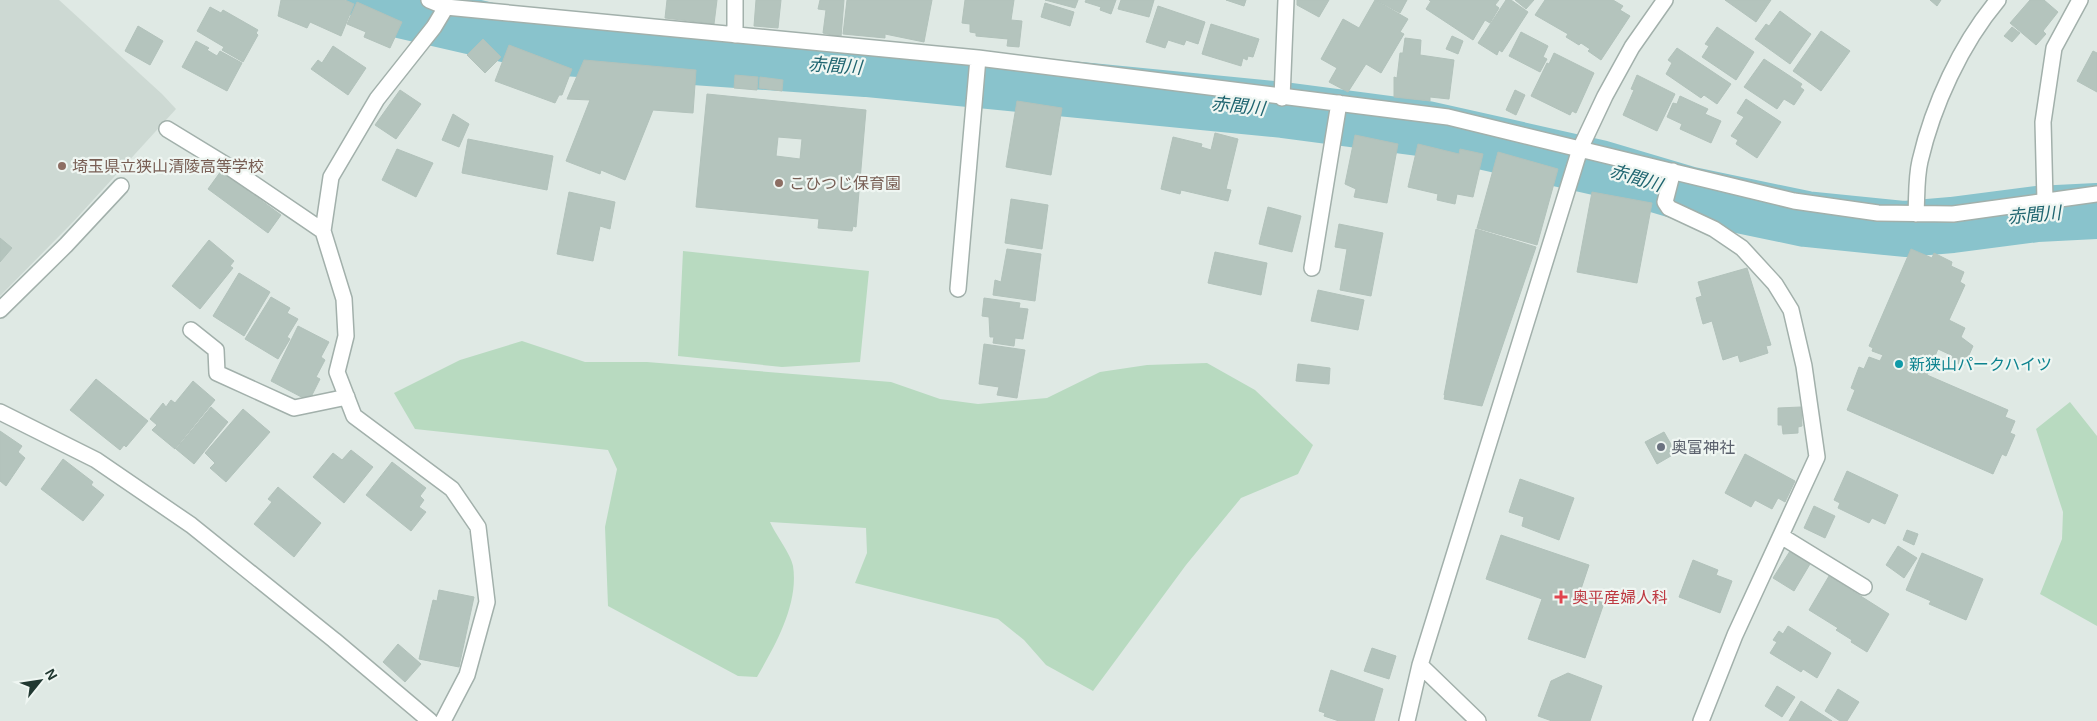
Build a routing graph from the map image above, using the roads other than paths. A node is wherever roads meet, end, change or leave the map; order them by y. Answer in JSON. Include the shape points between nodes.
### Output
{"nodes":[{"id":1,"x":429,"y":0,"type":"edge"},
{"id":2,"x":735,"y":0,"type":"edge"},
{"id":3,"x":1286,"y":0,"type":"edge"},
{"id":4,"x":1665,"y":0,"type":"edge"},
{"id":5,"x":1998,"y":0,"type":"edge"},
{"id":6,"x":2080,"y":0,"type":"edge"},
{"id":7,"x":444,"y":10,"type":"junction"},
{"id":8,"x":735,"y":35,"type":"junction"},
{"id":9,"x":977,"y":64,"type":"junction"},
{"id":10,"x":1282,"y":98,"type":"junction"},
{"id":11,"x":1338,"y":107,"type":"junction"},
{"id":12,"x":167,"y":129,"type":"dead end"},
{"id":13,"x":1578,"y":159,"type":"junction"},
{"id":14,"x":1673,"y":171,"type":"junction"},
{"id":15,"x":121,"y":186,"type":"dead end"},
{"id":16,"x":2097,"y":194,"type":"edge"},
{"id":17,"x":2044,"y":201,"type":"junction"},
{"id":18,"x":1916,"y":214,"type":"junction"},
{"id":19,"x":323,"y":232,"type":"junction"},
{"id":20,"x":1312,"y":268,"type":"dead end"},
{"id":21,"x":958,"y":289,"type":"dead end"},
{"id":22,"x":0,"y":310,"type":"edge"},
{"id":23,"x":191,"y":330,"type":"dead end"},
{"id":24,"x":347,"y":397,"type":"junction"},
{"id":25,"x":0,"y":412,"type":"edge"},
{"id":26,"x":1781,"y":536,"type":"junction"},
{"id":27,"x":1864,"y":587,"type":"dead end"},
{"id":28,"x":1420,"y":665,"type":"junction"},
{"id":29,"x":430,"y":721,"type":"edge"},
{"id":30,"x":443,"y":721,"type":"edge"},
{"id":31,"x":1407,"y":721,"type":"edge"},
{"id":32,"x":1478,"y":721,"type":"edge"},
{"id":33,"x":1701,"y":721,"type":"edge"}],
"edges":[{"from":1,"to":7,"type":"street"},
{"from":2,"to":8,"type":"street"},
{"from":3,"to":10,"type":"street"},
{"from":4,"to":13,"type":"street","via":[[1632,46],[1605,96]]},
{"from":5,"to":18,"type":"street","via":[[1958,55],[1920,162]]},
{"from":6,"to":17,"type":"street","via":[[2054,48],[2043,122]]},
{"from":7,"to":8,"type":"street"},
{"from":7,"to":19,"type":"street","via":[[377,98],[331,177]]},
{"from":8,"to":9,"type":"street"},
{"from":9,"to":10,"type":"street"},
{"from":9,"to":21,"type":"street"},
{"from":10,"to":11,"type":"street"},
{"from":11,"to":13,"type":"street","via":[[1448,117]]},
{"from":11,"to":20,"type":"street"},
{"from":12,"to":19,"type":"street"},
{"from":13,"to":14,"type":"street"},
{"from":13,"to":28,"type":"street"},
{"from":14,"to":18,"type":"street","via":[[1794,201],[1878,213]]},
{"from":14,"to":26,"type":"street","via":[[1665,202],[1669,208],[1714,229],[1742,248],[1775,284],[1791,310],[1804,366],[1817,457]]},
{"from":15,"to":22,"type":"street"},
{"from":16,"to":17,"type":"street"},
{"from":17,"to":18,"type":"street","via":[[1953,214]]},
{"from":19,"to":24,"type":"street","via":[[344,299],[346,336],[337,372]]},
{"from":23,"to":24,"type":"street","via":[[216,350],[217,373],[294,408]]},
{"from":24,"to":30,"type":"street","via":[[354,416],[452,490],[478,527],[487,602],[466,675]]},
{"from":25,"to":29,"type":"street","via":[[96,460],[191,525]]},
{"from":26,"to":27,"type":"street"},
{"from":26,"to":33,"type":"street","via":[[1735,635]]},
{"from":28,"to":31,"type":"street"},
{"from":28,"to":32,"type":"street"}]}
